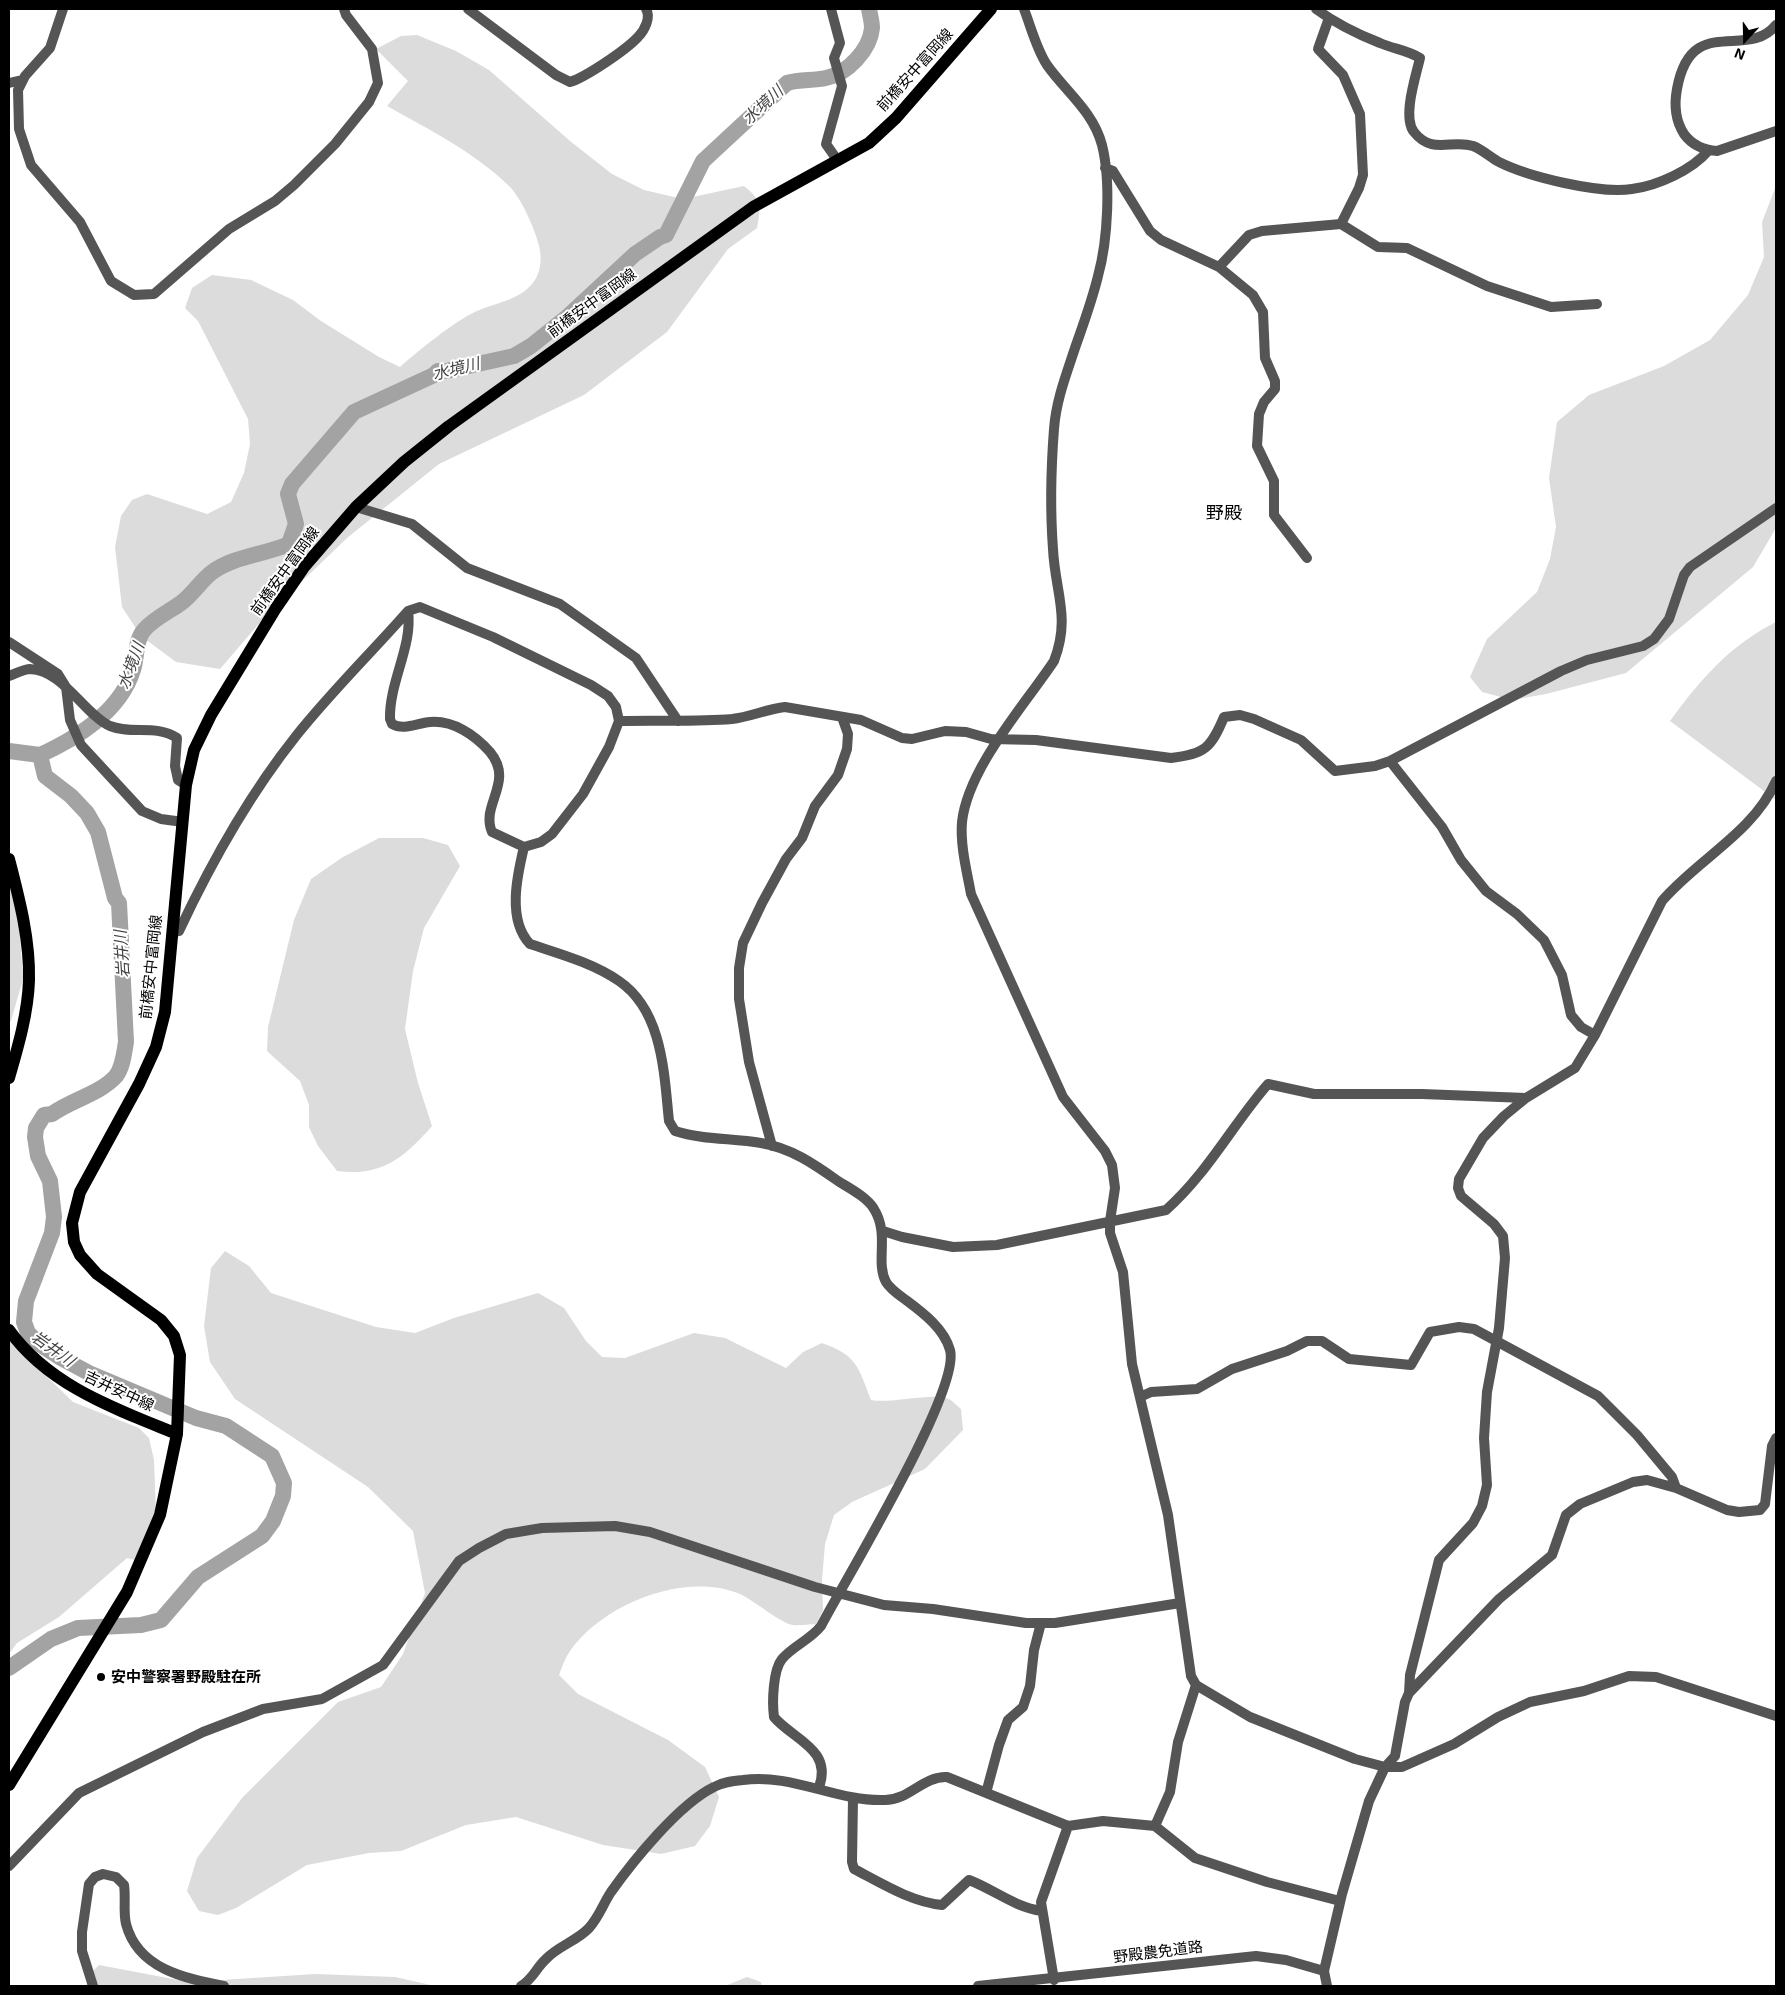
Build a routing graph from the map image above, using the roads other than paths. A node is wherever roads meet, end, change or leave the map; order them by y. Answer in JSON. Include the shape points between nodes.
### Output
{"nodes":[{"id":1,"x":63,"y":9,"type":"edge"},
{"id":2,"x":344,"y":9,"type":"edge"},
{"id":3,"x":468,"y":9,"type":"edge"},
{"id":4,"x":646,"y":9,"type":"edge"},
{"id":5,"x":832,"y":9,"type":"edge"},
{"id":6,"x":991,"y":9,"type":"edge"},
{"id":7,"x":1024,"y":9,"type":"edge"},
{"id":8,"x":1316,"y":9,"type":"edge"},
{"id":9,"x":1329,"y":18,"type":"junction"},
{"id":10,"x":1776,"y":25,"type":"edge"},
{"id":11,"x":22,"y":80,"type":"junction"},
{"id":12,"x":9,"y":83,"type":"edge"},
{"id":13,"x":1776,"y":131,"type":"edge"},
{"id":14,"x":1708,"y":151,"type":"junction"},
{"id":15,"x":838,"y":161,"type":"junction"},
{"id":16,"x":1105,"y":168,"type":"junction"},
{"id":17,"x":1341,"y":224,"type":"junction"},
{"id":18,"x":1219,"y":267,"type":"junction"},
{"id":19,"x":1597,"y":304,"type":"dead end"},
{"id":20,"x":356,"y":507,"type":"junction"},
{"id":21,"x":1776,"y":508,"type":"edge"},
{"id":22,"x":1308,"y":558,"type":"dead end"},
{"id":23,"x":408,"y":611,"type":"junction"},
{"id":24,"x":9,"y":642,"type":"edge"},
{"id":25,"x":9,"y":676,"type":"edge"},
{"id":26,"x":66,"y":687,"type":"junction"},
{"id":27,"x":842,"y":717,"type":"junction"},
{"id":28,"x":619,"y":721,"type":"junction"},
{"id":29,"x":678,"y":721,"type":"junction"},
{"id":30,"x":1000,"y":739,"type":"junction"},
{"id":31,"x":1390,"y":761,"type":"junction"},
{"id":32,"x":1776,"y":781,"type":"edge"},
{"id":33,"x":186,"y":785,"type":"junction"},
{"id":34,"x":182,"y":822,"type":"junction"},
{"id":35,"x":524,"y":846,"type":"junction"},
{"id":36,"x":9,"y":859,"type":"edge"},
{"id":37,"x":172,"y":932,"type":"junction"},
{"id":38,"x":1594,"y":1035,"type":"junction"},
{"id":39,"x":9,"y":1078,"type":"edge"},
{"id":40,"x":1526,"y":1098,"type":"junction"},
{"id":41,"x":772,"y":1146,"type":"junction"},
{"id":42,"x":1110,"y":1220,"type":"junction"},
{"id":43,"x":883,"y":1231,"type":"junction"},
{"id":44,"x":9,"y":1330,"type":"edge"},
{"id":45,"x":1496,"y":1339,"type":"junction"},
{"id":46,"x":1140,"y":1397,"type":"junction"},
{"id":47,"x":177,"y":1430,"type":"junction"},
{"id":48,"x":1776,"y":1438,"type":"edge"},
{"id":49,"x":1676,"y":1488,"type":"junction"},
{"id":50,"x":838,"y":1593,"type":"junction"},
{"id":51,"x":1180,"y":1604,"type":"junction"},
{"id":52,"x":1041,"y":1623,"type":"junction"},
{"id":53,"x":1196,"y":1684,"type":"junction"},
{"id":54,"x":1409,"y":1694,"type":"junction"},
{"id":55,"x":1776,"y":1716,"type":"edge"},
{"id":56,"x":1385,"y":1767,"type":"junction"},
{"id":57,"x":9,"y":1785,"type":"edge"},
{"id":58,"x":819,"y":1787,"type":"junction"},
{"id":59,"x":986,"y":1793,"type":"junction"},
{"id":60,"x":853,"y":1799,"type":"junction"},
{"id":61,"x":1068,"y":1826,"type":"junction"},
{"id":62,"x":1155,"y":1826,"type":"junction"},
{"id":63,"x":9,"y":1866,"type":"edge"},
{"id":64,"x":1340,"y":1901,"type":"junction"},
{"id":65,"x":1042,"y":1911,"type":"junction"},
{"id":66,"x":1324,"y":1971,"type":"junction"},
{"id":67,"x":1054,"y":1980,"type":"junction"},
{"id":68,"x":93,"y":1986,"type":"edge"},
{"id":69,"x":224,"y":1986,"type":"edge"},
{"id":70,"x":521,"y":1986,"type":"edge"},
{"id":71,"x":978,"y":1986,"type":"edge"},
{"id":72,"x":1327,"y":1986,"type":"edge"}],
"edges":[{"from":1,"to":11,"type":"street","via":[[50,48]]},
{"from":2,"to":11,"type":"street","via":[[372,49],[378,83],[369,102],[335,144],[294,185],[230,229],[154,294],[134,295],[110,281],[80,222],[31,165],[18,129],[17,98]]},
{"from":3,"to":4,"type":"street","via":[[570,82],[639,37],[647,23]]},
{"from":5,"to":15,"type":"street","via":[[840,43],[834,58],[842,86],[826,144]]},
{"from":6,"to":15,"type":"main road","name":"前橋安中富岡線","via":[[896,118],[869,143]]},
{"from":7,"to":16,"type":"street","via":[[1046,64],[1091,119],[1102,144]]},
{"from":8,"to":9,"type":"street"},
{"from":9,"to":14,"type":"street","via":[[1420,58],[1408,112],[1412,130],[1436,146],[1471,145],[1499,162],[1534,175],[1574,185],[1632,190],[1665,179],[1702,158]]},
{"from":9,"to":17,"type":"street","via":[[1318,49],[1344,75],[1360,114],[1363,175]]},
{"from":10,"to":14,"type":"street","via":[[1771,32],[1758,38],[1709,43],[1686,61],[1675,96],[1678,125],[1689,141]]},
{"from":11,"to":12,"type":"street"},
{"from":13,"to":14,"type":"street","via":[[1717,151]]},
{"from":15,"to":20,"type":"main road","name":"前橋安中富岡線","via":[[753,207],[729,224],[449,426]]},
{"from":16,"to":18,"type":"street","via":[[1113,172],[1150,231],[1161,240]]},
{"from":16,"to":30,"type":"street","via":[[1105,225],[1099,276],[1058,401],[1054,427],[1051,519],[1061,595],[1061,643],[1054,660]]},
{"from":17,"to":18,"type":"street","via":[[1249,235]]},
{"from":17,"to":19,"type":"street","via":[[1378,246],[1407,248],[1487,286],[1551,306]]},
{"from":18,"to":22,"type":"street","via":[[1253,295],[1263,312],[1265,358],[1275,389],[1259,414],[1257,446],[1274,481],[1274,515]]},
{"from":20,"to":29,"type":"street","via":[[412,524],[467,568],[560,604],[636,658]]},
{"from":20,"to":33,"type":"main road","name":"前橋安中富岡線","via":[[304,567],[276,608],[211,715],[194,750]]},
{"from":21,"to":31,"type":"street","via":[[1690,567],[1684,575],[1669,620],[1654,639],[1643,646],[1587,660]]},
{"from":23,"to":28,"type":"street","via":[[420,607],[455,619],[591,685],[608,696],[616,707]]},
{"from":23,"to":35,"type":"street","via":[[410,628],[393,694],[392,724],[404,728],[446,722],[464,730],[486,748],[500,766],[501,777],[489,824],[492,832]]},
{"from":23,"to":37,"type":"street","via":[[295,738],[253,796],[203,879],[179,931]]},
{"from":24,"to":26,"type":"street","via":[[52,668]]},
{"from":25,"to":26,"type":"street","via":[[30,669],[44,673]]},
{"from":26,"to":33,"type":"street","via":[[108,725],[123,730],[162,731],[177,738],[176,773],[178,780]]},
{"from":26,"to":34,"type":"street","via":[[70,720],[81,745],[142,811],[161,819]]},
{"from":27,"to":29,"type":"street","via":[[785,707],[735,718]]},
{"from":27,"to":30,"type":"street","via":[[861,720],[902,738],[912,739],[945,730]]},
{"from":27,"to":41,"type":"street","via":[[848,734],[847,749],[838,775],[815,806],[802,838],[786,859],[743,943],[739,999],[749,1062]]},
{"from":28,"to":29,"type":"street"},
{"from":28,"to":35,"type":"street","via":[[609,747],[583,794],[552,834],[541,842]]},
{"from":30,"to":31,"type":"street","via":[[1036,740],[1171,758],[1194,756],[1214,742],[1224,717],[1240,715],[1301,740],[1335,771]]},
{"from":30,"to":42,"type":"street","via":[[970,792],[962,823],[971,894],[1063,1097],[1105,1151],[1112,1165],[1115,1188]]},
{"from":31,"to":38,"type":"street","via":[[1442,827],[1461,860],[1486,891],[1544,940],[1562,975],[1571,1015]]},
{"from":32,"to":38,"type":"street","via":[[1756,814],[1662,901]]},
{"from":33,"to":34,"type":"main road","name":"前橋安中富岡線"},
{"from":34,"to":37,"type":"main road","name":"前橋安中富岡線"},
{"from":35,"to":41,"type":"street","via":[[516,907],[516,922],[521,935],[530,944],[604,972],[621,982],[637,998],[649,1016],[660,1049],[669,1121],[675,1131],[692,1137]]},
{"from":36,"to":39,"type":"main road","via":[[23,912],[29,980],[19,1043]]},
{"from":37,"to":47,"type":"main road","name":"前橋安中富岡線","via":[[165,1012],[156,1047],[140,1084],[80,1192],[72,1223],[74,1242],[97,1274],[161,1320],[174,1336],[180,1354]]},
{"from":38,"to":40,"type":"street","via":[[1575,1068]]},
{"from":40,"to":42,"type":"street","via":[[1314,1094],[1268,1084],[1248,1106],[1184,1194],[1166,1210]]},
{"from":40,"to":45,"type":"street","via":[[1483,1138],[1459,1179],[1461,1196],[1503,1236],[1505,1258]]},
{"from":41,"to":43,"type":"street","via":[[799,1155],[851,1189],[873,1207]]},
{"from":42,"to":43,"type":"street","via":[[988,1245],[952,1247]]},
{"from":42,"to":46,"type":"street","via":[[1110,1233],[1123,1272],[1132,1364]]},
{"from":43,"to":50,"type":"street","via":[[882,1269],[886,1283],[923,1312],[943,1335],[950,1350],[951,1365],[931,1420],[890,1502]]},
{"from":44,"to":47,"type":"main road","name":"吉井安中線","via":[[45,1367],[73,1387],[100,1402]]},
{"from":45,"to":46,"type":"street","via":[[1474,1328],[1430,1332],[1411,1365],[1349,1358],[1322,1341],[1307,1341],[1232,1369],[1197,1389],[1151,1392]]},
{"from":45,"to":49,"type":"street","via":[[1608,1404],[1672,1477]]},
{"from":45,"to":54,"type":"street","via":[[1487,1392],[1484,1438],[1487,1485],[1482,1506],[1473,1523],[1438,1560],[1410,1674]]},
{"from":46,"to":51,"type":"street","via":[[1168,1515]]},
{"from":47,"to":57,"type":"main road","via":[[160,1515],[127,1592]]},
{"from":48,"to":49,"type":"street","via":[[1772,1446],[1765,1504],[1760,1510],[1727,1510]]},
{"from":49,"to":54,"type":"street","via":[[1640,1481],[1580,1504],[1566,1516],[1552,1555],[1499,1599]]},
{"from":50,"to":52,"type":"street","via":[[884,1605]]},
{"from":50,"to":58,"type":"street","via":[[814,1635],[782,1659],[774,1687],[774,1717],[812,1749],[821,1767]]},
{"from":50,"to":63,"type":"street","via":[[650,1532],[615,1526],[542,1528],[506,1534],[460,1561],[383,1665],[322,1699],[263,1709],[203,1732],[79,1793]]},
{"from":51,"to":52,"type":"street"},
{"from":51,"to":53,"type":"street","via":[[1189,1667]]},
{"from":52,"to":59,"type":"street","via":[[1030,1686],[1022,1706],[1008,1720]]},
{"from":53,"to":56,"type":"street","via":[[1258,1720],[1354,1759]]},
{"from":53,"to":62,"type":"street","via":[[1178,1742],[1170,1792]]},
{"from":54,"to":56,"type":"street","via":[[1395,1756]]},
{"from":55,"to":56,"type":"street","via":[[1656,1677],[1629,1676],[1584,1691],[1530,1702],[1454,1744],[1402,1767]]},
{"from":56,"to":64,"type":"street","via":[[1369,1801]]},
{"from":58,"to":60,"type":"street"},
{"from":58,"to":70,"type":"street","via":[[746,1779],[724,1782],[698,1796],[666,1826],[623,1876],[588,1929],[545,1959],[531,1979]]},
{"from":59,"to":60,"type":"street","via":[[942,1776],[931,1778],[898,1799]]},
{"from":59,"to":61,"type":"street"},
{"from":60,"to":65,"type":"street","via":[[854,1869],[929,1904],[942,1905],[969,1880],[990,1888],[1013,1904]]},
{"from":61,"to":62,"type":"street","via":[[1103,1821]]},
{"from":61,"to":65,"type":"street","via":[[1042,1893]]},
{"from":62,"to":64,"type":"street","via":[[1195,1858],[1267,1882]]},
{"from":64,"to":66,"type":"street"},
{"from":65,"to":67,"type":"street"},
{"from":66,"to":67,"type":"street","name":"野殿農免道路","via":[[1286,1960],[1256,1956]]},
{"from":66,"to":72,"type":"street"},
{"from":67,"to":71,"type":"street","name":"野殿農免道路"},
{"from":68,"to":69,"type":"street","via":[[82,1951],[82,1932],[89,1884],[103,1874],[116,1877],[124,1885],[126,1925],[133,1941],[148,1960],[176,1975]]}]}
